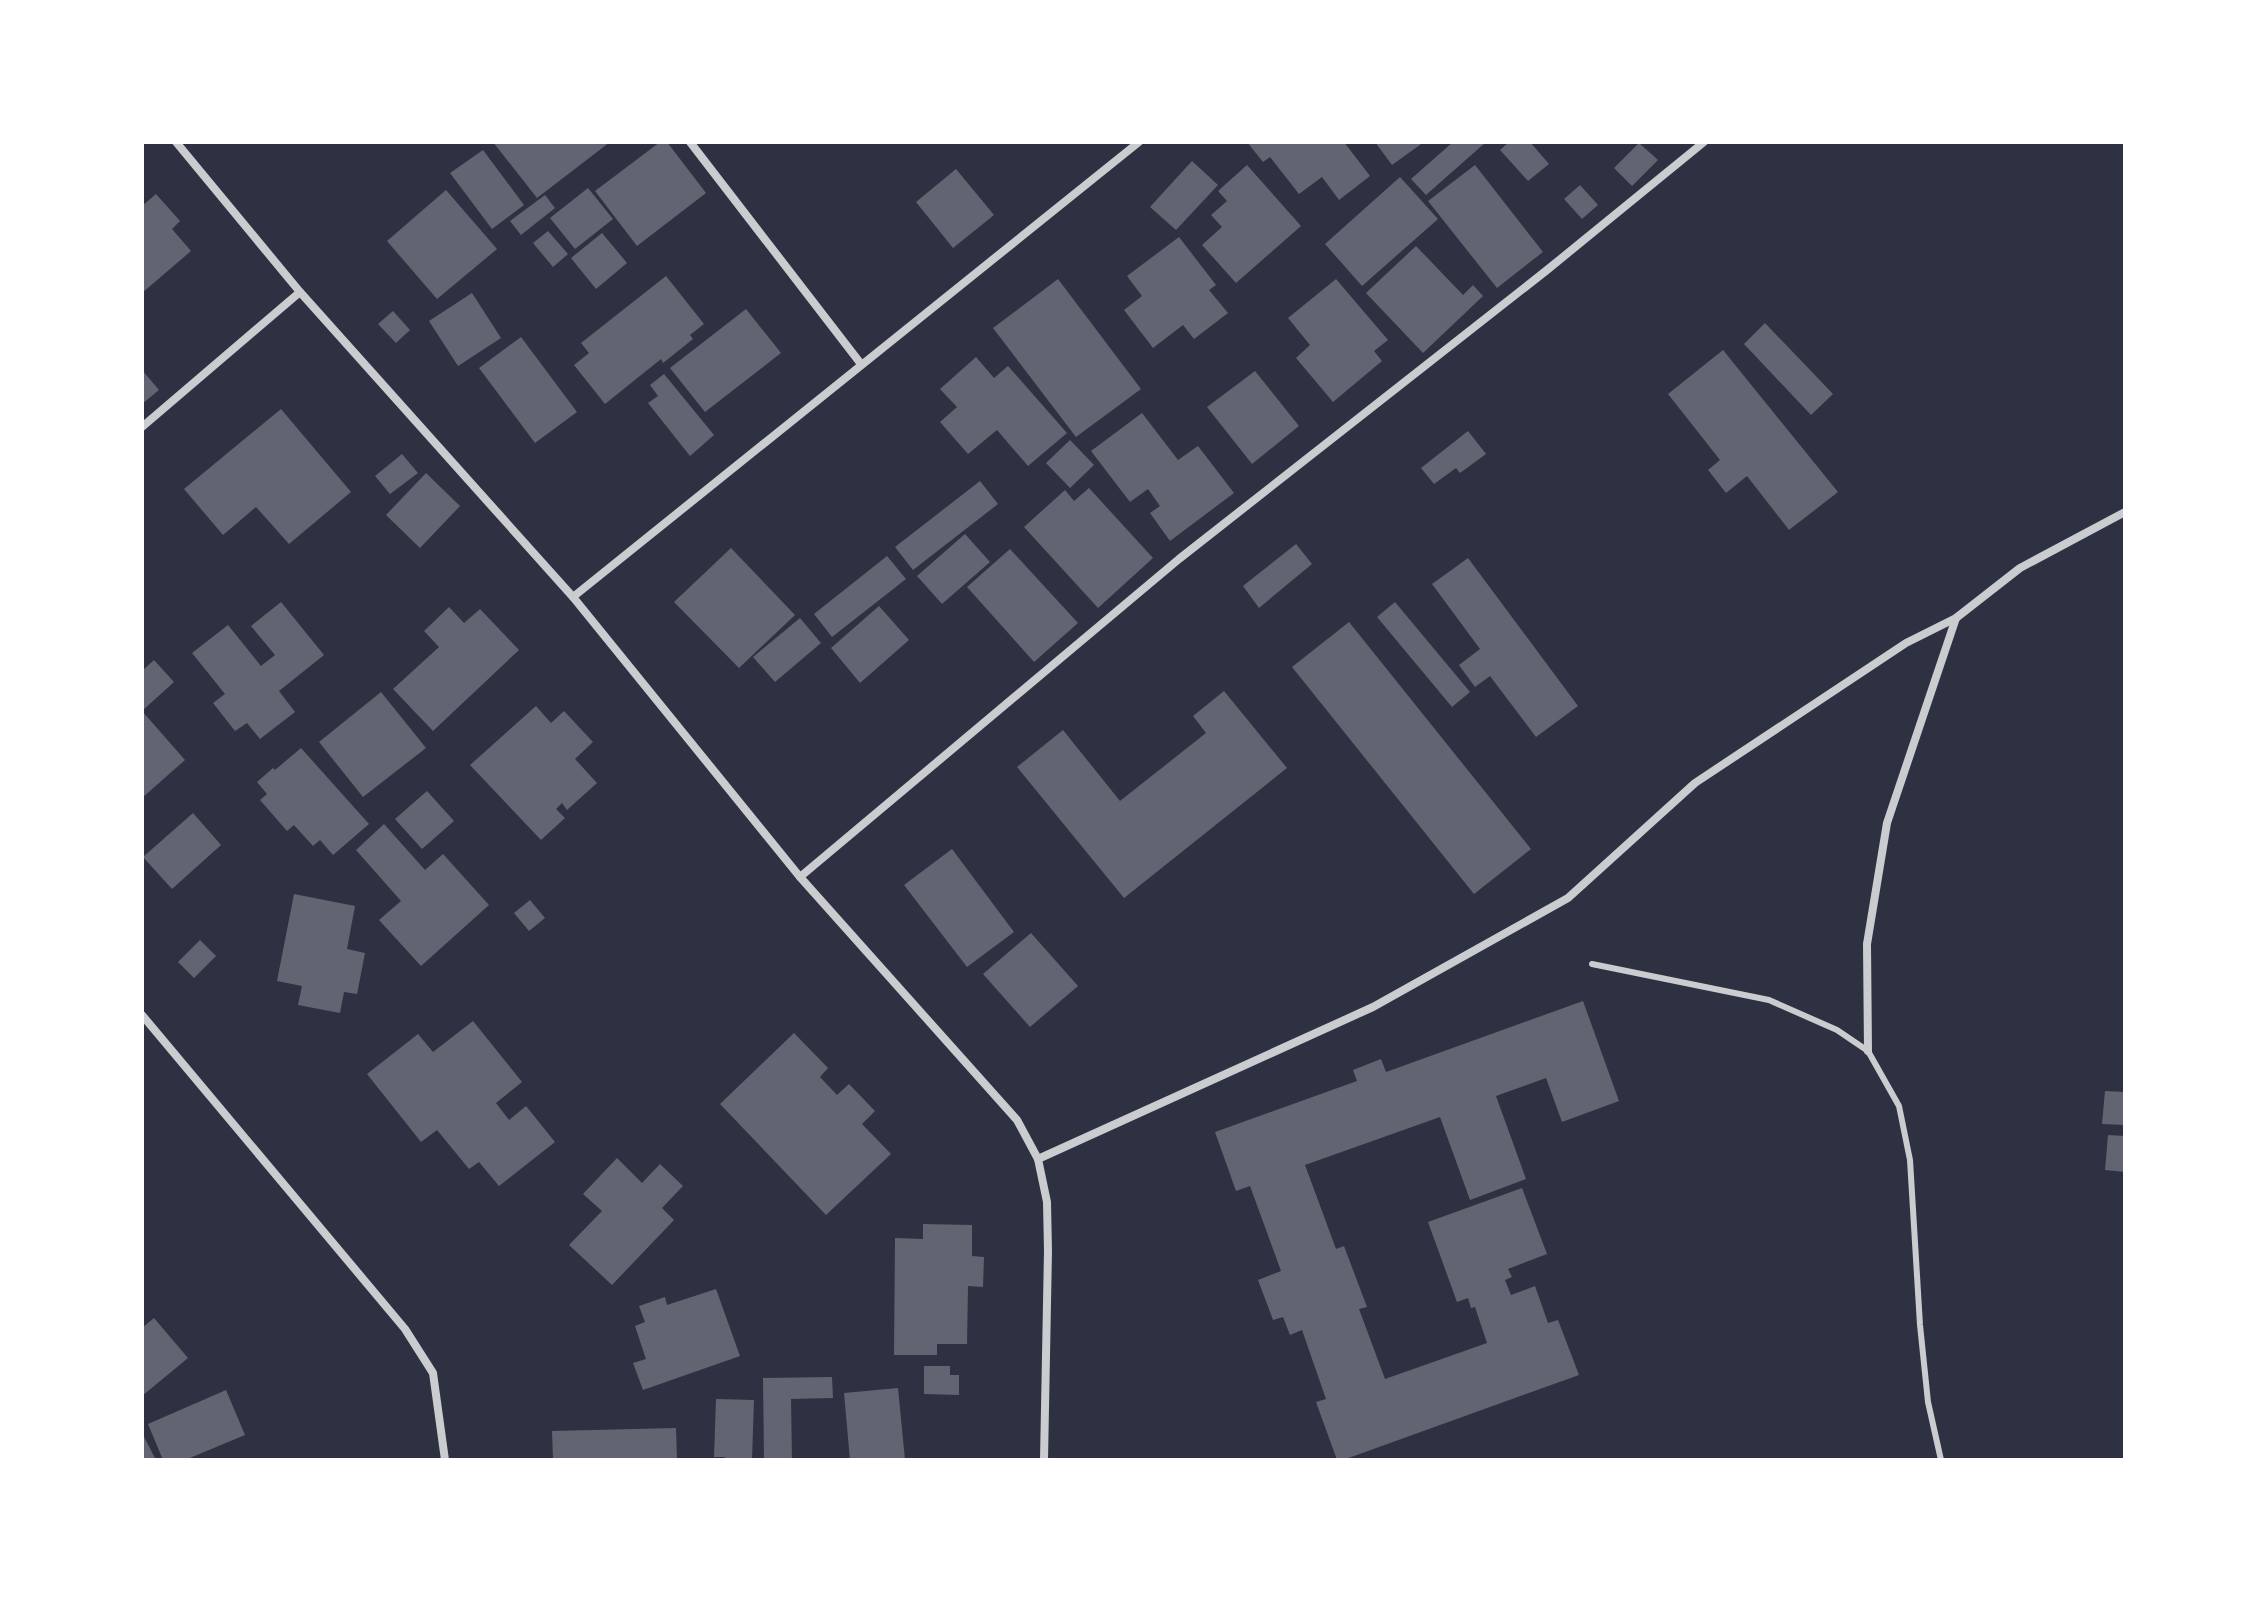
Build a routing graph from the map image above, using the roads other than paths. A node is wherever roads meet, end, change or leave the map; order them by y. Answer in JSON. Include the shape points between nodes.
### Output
{"nodes":[{"id":1,"x":176,"y":142,"type":"edge"},
{"id":2,"x":690,"y":142,"type":"edge"},
{"id":3,"x":1139,"y":142,"type":"edge"},
{"id":4,"x":1704,"y":142,"type":"edge"},
{"id":5,"x":300,"y":292,"type":"junction"},
{"id":6,"x":861,"y":364,"type":"junction"},
{"id":7,"x":142,"y":427,"type":"edge"},
{"id":8,"x":2125,"y":512,"type":"edge"},
{"id":9,"x":573,"y":597,"type":"junction"},
{"id":10,"x":1956,"y":618,"type":"junction"},
{"id":11,"x":800,"y":877,"type":"junction"},
{"id":12,"x":1592,"y":964,"type":"dead end"},
{"id":13,"x":142,"y":1015,"type":"edge"},
{"id":14,"x":1868,"y":1051,"type":"junction"},
{"id":15,"x":1038,"y":1159,"type":"junction"},
{"id":16,"x":445,"y":1460,"type":"edge"},
{"id":17,"x":1044,"y":1460,"type":"edge"},
{"id":18,"x":1941,"y":1460,"type":"edge"}],
"edges":[{"from":1,"to":5,"type":"street"},
{"from":2,"to":6,"type":"street"},
{"from":3,"to":6,"type":"street"},
{"from":4,"to":11,"type":"street","via":[[1179,559]]},
{"from":5,"to":7,"type":"street"},
{"from":5,"to":9,"type":"street"},
{"from":6,"to":9,"type":"street"},
{"from":8,"to":10,"type":"street","via":[[2020,568]]},
{"from":9,"to":11,"type":"street"},
{"from":10,"to":14,"type":"street","via":[[1887,823],[1867,944]]},
{"from":10,"to":15,"type":"street","via":[[1906,643],[1695,783],[1568,898],[1373,1007]]},
{"from":11,"to":15,"type":"street","via":[[1017,1120]]},
{"from":12,"to":14,"type":"lane","via":[[1769,1000],[1837,1030]]},
{"from":13,"to":16,"type":"street","via":[[405,1329],[433,1373]]},
{"from":14,"to":18,"type":"lane","via":[[1899,1106],[1910,1160],[1920,1325]]},
{"from":15,"to":17,"type":"street","via":[[1047,1202],[1048,1251]]}]}
